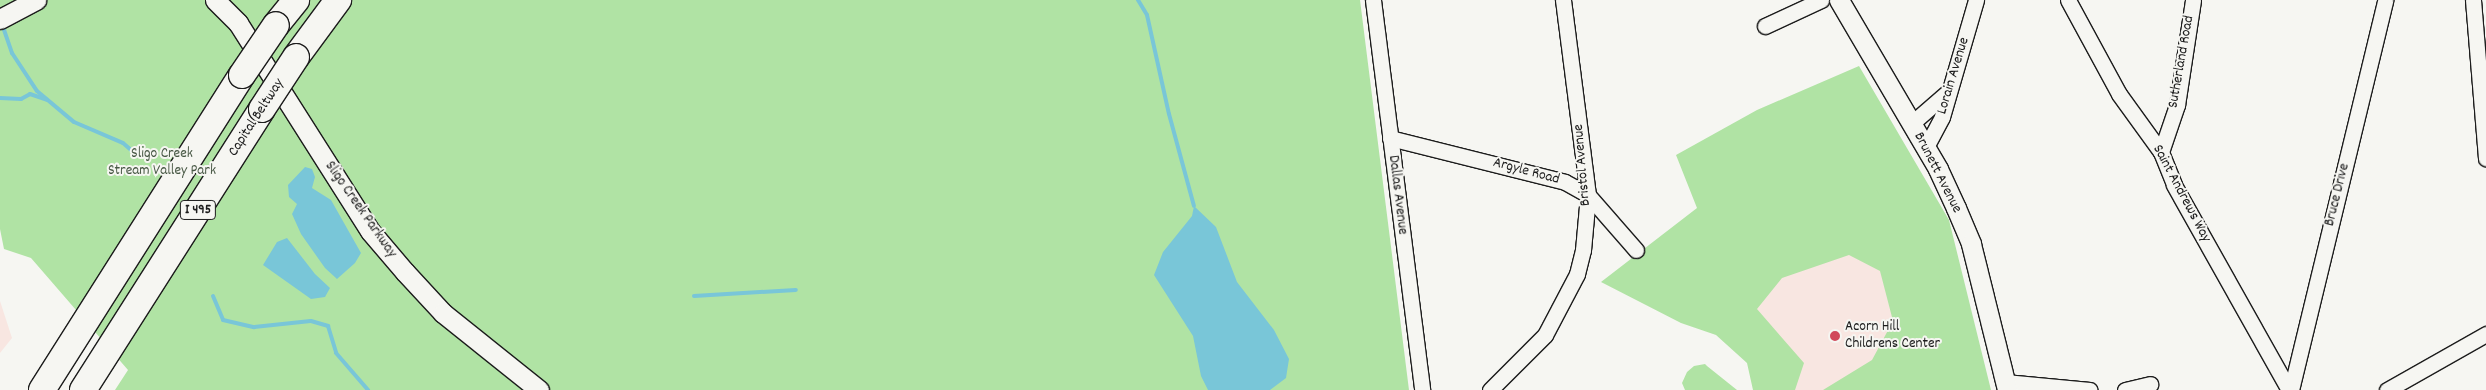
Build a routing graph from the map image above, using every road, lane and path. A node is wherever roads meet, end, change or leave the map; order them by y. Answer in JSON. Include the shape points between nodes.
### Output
{"nodes":[{"id":1,"x":36,"y":0,"type":"edge"},
{"id":2,"x":215,"y":0,"type":"edge"},
{"id":3,"x":296,"y":0,"type":"edge"},
{"id":4,"x":338,"y":0,"type":"edge"},
{"id":5,"x":1373,"y":0,"type":"edge"},
{"id":6,"x":1563,"y":0,"type":"edge"},
{"id":7,"x":1821,"y":0,"type":"edge"},
{"id":8,"x":1839,"y":0,"type":"edge"},
{"id":9,"x":1976,"y":0,"type":"edge"},
{"id":10,"x":2068,"y":0,"type":"edge"},
{"id":11,"x":2192,"y":0,"type":"edge"},
{"id":12,"x":2385,"y":0,"type":"edge"},
{"id":13,"x":2473,"y":0,"type":"edge"},
{"id":14,"x":3,"y":18,"type":"edge"},
{"id":15,"x":1765,"y":26,"type":"dead end"},
{"id":16,"x":1952,"y":88,"type":"junction"},
{"id":17,"x":1911,"y":124,"type":"junction"},
{"id":18,"x":1390,"y":138,"type":"junction"},
{"id":19,"x":1925,"y":149,"type":"junction"},
{"id":20,"x":2161,"y":152,"type":"junction"},
{"id":21,"x":2486,"y":158,"type":"edge"},
{"id":22,"x":1588,"y":195,"type":"junction"},
{"id":23,"x":1636,"y":250,"type":"dead end"},
{"id":24,"x":2486,"y":334,"type":"edge"},
{"id":25,"x":2150,"y":384,"type":"dead end"},
{"id":26,"x":2006,"y":386,"type":"edge"},
{"id":27,"x":42,"y":390,"type":"edge"},
{"id":28,"x":83,"y":390,"type":"edge"},
{"id":29,"x":538,"y":390,"type":"edge"},
{"id":30,"x":1422,"y":390,"type":"edge"},
{"id":31,"x":1490,"y":390,"type":"edge"},
{"id":32,"x":2090,"y":390,"type":"edge"},
{"id":33,"x":2125,"y":390,"type":"edge"},
{"id":34,"x":2290,"y":390,"type":"edge"},
{"id":35,"x":2387,"y":390,"type":"edge"}],
"edges":[{"from":1,"to":14,"type":"street"},
{"from":2,"to":29,"type":"street","name":"Sligo Creek Parkway","via":[[238,22],[365,223],[405,272],[443,313]]},
{"from":3,"to":27,"type":"highway","number":"I 495","bridge":true,"via":[[242,75]]},
{"from":4,"to":28,"type":"highway","name":"Capital Beltway","number":"I 495","bridge":true,"via":[[296,57]]},
{"from":5,"to":18,"type":"street","name":"Dallas Avenue"},
{"from":6,"to":22,"type":"street","name":"Bristol Avenue"},
{"from":7,"to":15,"type":"street"},
{"from":8,"to":17,"type":"street","name":"Brunett Avenue"},
{"from":9,"to":16,"type":"street","name":"Lorain Avenue"},
{"from":10,"to":20,"type":"street","name":"Saint Andrews Way","via":[[2119,94]]},
{"from":11,"to":20,"type":"street","name":"Sutherland Road","via":[[2177,105]]},
{"from":12,"to":34,"type":"street","name":"Bruce Drive"},
{"from":13,"to":21,"type":"street"},
{"from":16,"to":17,"type":"street","via":[[1941,101]]},
{"from":16,"to":19,"type":"street","name":"Lorain Avenue","via":[[1942,117]]},
{"from":17,"to":19,"type":"street","name":"Brunett Avenue"},
{"from":18,"to":22,"type":"street","name":"Argyle Road","via":[[1540,174]]},
{"from":18,"to":30,"type":"street","name":"Dallas Avenue"},
{"from":19,"to":26,"type":"street","name":"Brunett Avenue","via":[[1938,169],[1971,244]]},
{"from":20,"to":34,"type":"street","name":"Saint Andrews Way","via":[[2174,185]]},
{"from":22,"to":23,"type":"street","name":"Argyle Road"},
{"from":22,"to":31,"type":"street","name":"Bristol Avenue","via":[[1584,250],[1561,307],[1544,335]]},
{"from":24,"to":35,"type":"street"},
{"from":25,"to":33,"type":"street"},
{"from":26,"to":32,"type":"street"}]}
